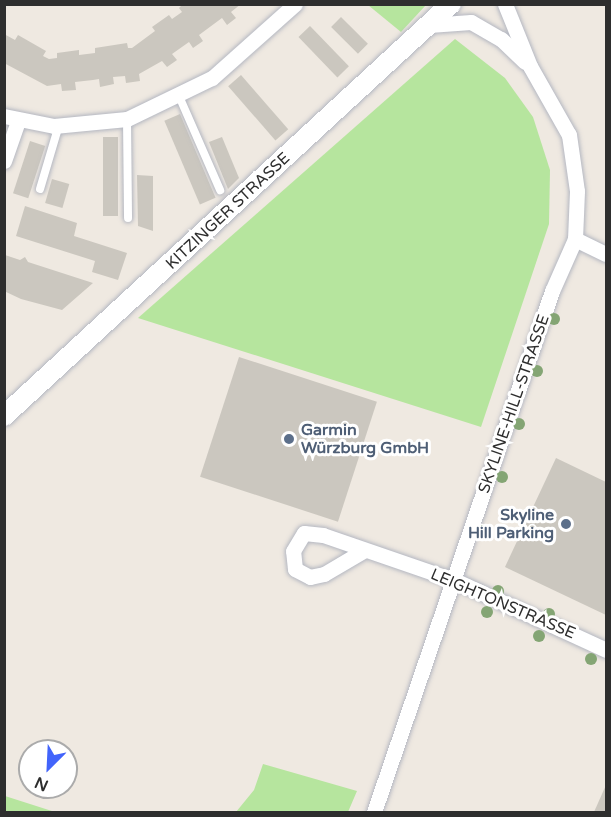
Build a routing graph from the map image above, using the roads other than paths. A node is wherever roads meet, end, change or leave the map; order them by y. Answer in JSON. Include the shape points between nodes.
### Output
{"nodes":[{"id":1,"x":295,"y":4,"type":"edge"},
{"id":2,"x":451,"y":4,"type":"edge"},
{"id":3,"x":505,"y":4,"type":"edge"},
{"id":4,"x":429,"y":25,"type":"junction"},
{"id":5,"x":530,"y":66,"type":"junction"},
{"id":6,"x":179,"y":96,"type":"junction"},
{"id":7,"x":11,"y":119,"type":"edge"},
{"id":8,"x":127,"y":119,"type":"junction"},
{"id":9,"x":59,"y":125,"type":"junction"},
{"id":10,"x":4,"y":161,"type":"edge"},
{"id":11,"x":40,"y":189,"type":"dead end"},
{"id":12,"x":220,"y":190,"type":"dead end"},
{"id":13,"x":128,"y":218,"type":"dead end"},
{"id":14,"x":575,"y":239,"type":"junction"},
{"id":15,"x":606,"y":254,"type":"edge"},
{"id":16,"x":4,"y":416,"type":"edge"},
{"id":17,"x":363,"y":551,"type":"dead end"},
{"id":18,"x":454,"y":580,"type":"junction"},
{"id":19,"x":606,"y":650,"type":"edge"},
{"id":20,"x":374,"y":813,"type":"edge"}],
"edges":[{"from":1,"to":6,"type":"street","via":[[212,78]]},
{"from":2,"to":4,"type":"street","name":"KITZINGER STRASSE"},
{"from":3,"to":5,"type":"street","name":"SKYLINE-HILL-STRASSE"},
{"from":4,"to":5,"type":"street","name":"SKYLINE-HILL-STRASSE","via":[[471,22],[501,39]]},
{"from":4,"to":16,"type":"street","name":"KITZINGER STRASSE"},
{"from":5,"to":14,"type":"street","name":"SKYLINE-HILL-STRASSE","via":[[569,135],[577,191]]},
{"from":6,"to":8,"type":"street"},
{"from":6,"to":12,"type":"lane"},
{"from":7,"to":9,"type":"street"},
{"from":7,"to":10,"type":"street"},
{"from":8,"to":9,"type":"street"},
{"from":8,"to":13,"type":"lane"},
{"from":9,"to":11,"type":"lane"},
{"from":14,"to":15,"type":"street"},
{"from":14,"to":18,"type":"street","name":"SKYLINE-HILL-STRASSE","via":[[552,291]]},
{"from":17,"to":18,"type":"street","name":"LEIGHTONSTRASSE"},
{"from":18,"to":19,"type":"street","name":"LEIGHTONSTRASSE"},
{"from":18,"to":20,"type":"street","name":"SKYLINE-HILL-STRASSE"}]}
